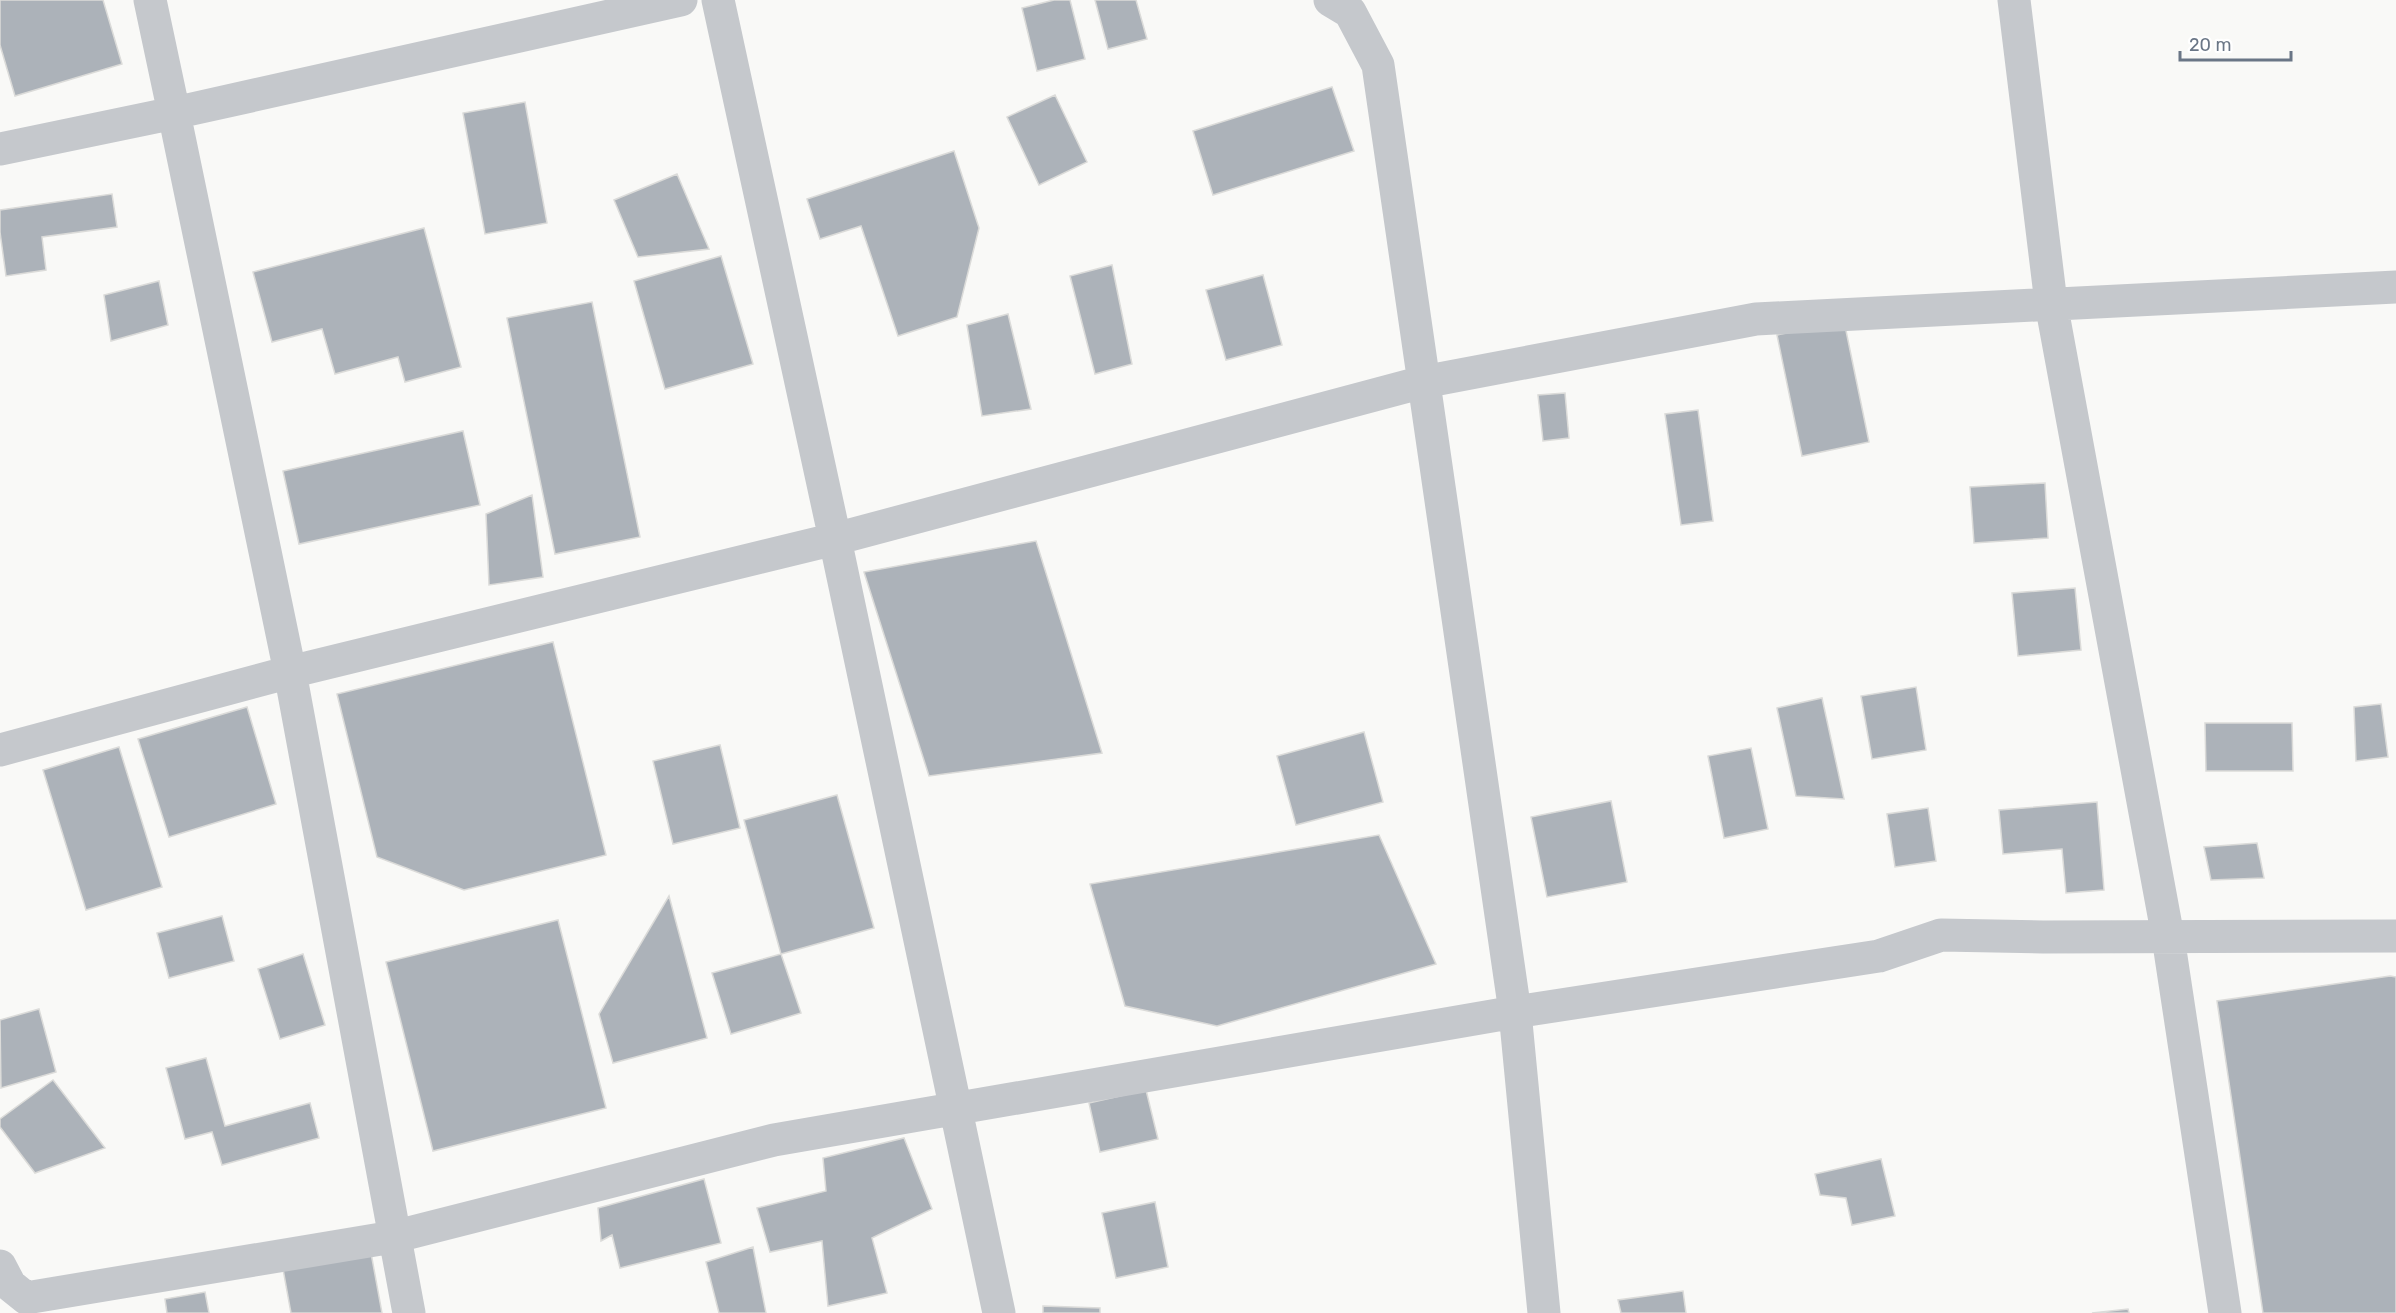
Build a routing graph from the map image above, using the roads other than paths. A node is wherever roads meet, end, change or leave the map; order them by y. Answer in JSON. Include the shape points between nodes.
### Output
{"nodes":[{"id":1,"x":150,"y":0,"type":"edge"},
{"id":2,"x":681,"y":0,"type":"edge"},
{"id":3,"x":718,"y":0,"type":"edge"},
{"id":4,"x":1330,"y":0,"type":"edge"},
{"id":5,"x":2014,"y":0,"type":"edge"},
{"id":6,"x":174,"y":113,"type":"junction"},
{"id":7,"x":0,"y":149,"type":"edge"},
{"id":8,"x":2396,"y":287,"type":"edge"},
{"id":9,"x":2051,"y":303,"type":"junction"},
{"id":10,"x":1423,"y":382,"type":"junction"},
{"id":11,"x":835,"y":539,"type":"junction"},
{"id":12,"x":290,"y":672,"type":"junction"},
{"id":13,"x":0,"y":750,"type":"edge"},
{"id":14,"x":2396,"y":936,"type":"edge"},
{"id":15,"x":2168,"y":937,"type":"junction"},
{"id":16,"x":1515,"y":1012,"type":"junction"},
{"id":17,"x":957,"y":1109,"type":"junction"},
{"id":18,"x":393,"y":1237,"type":"junction"},
{"id":19,"x":0,"y":1266,"type":"edge"},
{"id":20,"x":409,"y":1313,"type":"edge"},
{"id":21,"x":999,"y":1313,"type":"edge"},
{"id":22,"x":1544,"y":1313,"type":"edge"},
{"id":23,"x":2225,"y":1313,"type":"edge"}],
"edges":[{"from":1,"to":6,"type":"street"},
{"from":2,"to":6,"type":"street"},
{"from":3,"to":11,"type":"street"},
{"from":4,"to":10,"type":"street","via":[[1350,12],[1378,65]]},
{"from":5,"to":9,"type":"street"},
{"from":6,"to":7,"type":"street"},
{"from":6,"to":12,"type":"street"},
{"from":8,"to":9,"type":"street"},
{"from":9,"to":10,"type":"street","via":[[1756,319]]},
{"from":9,"to":15,"type":"street"},
{"from":10,"to":11,"type":"street"},
{"from":10,"to":16,"type":"street"},
{"from":11,"to":12,"type":"street"},
{"from":11,"to":17,"type":"street"},
{"from":12,"to":13,"type":"street"},
{"from":12,"to":18,"type":"street"},
{"from":14,"to":15,"type":"street"},
{"from":15,"to":16,"type":"street","via":[[1941,935],[1879,956]]},
{"from":15,"to":23,"type":"street"},
{"from":16,"to":17,"type":"street"},
{"from":16,"to":22,"type":"street"},
{"from":17,"to":18,"type":"street","via":[[774,1140]]},
{"from":17,"to":21,"type":"street"},
{"from":18,"to":19,"type":"street","via":[[26,1298],[10,1285]]},
{"from":18,"to":20,"type":"street"}]}
